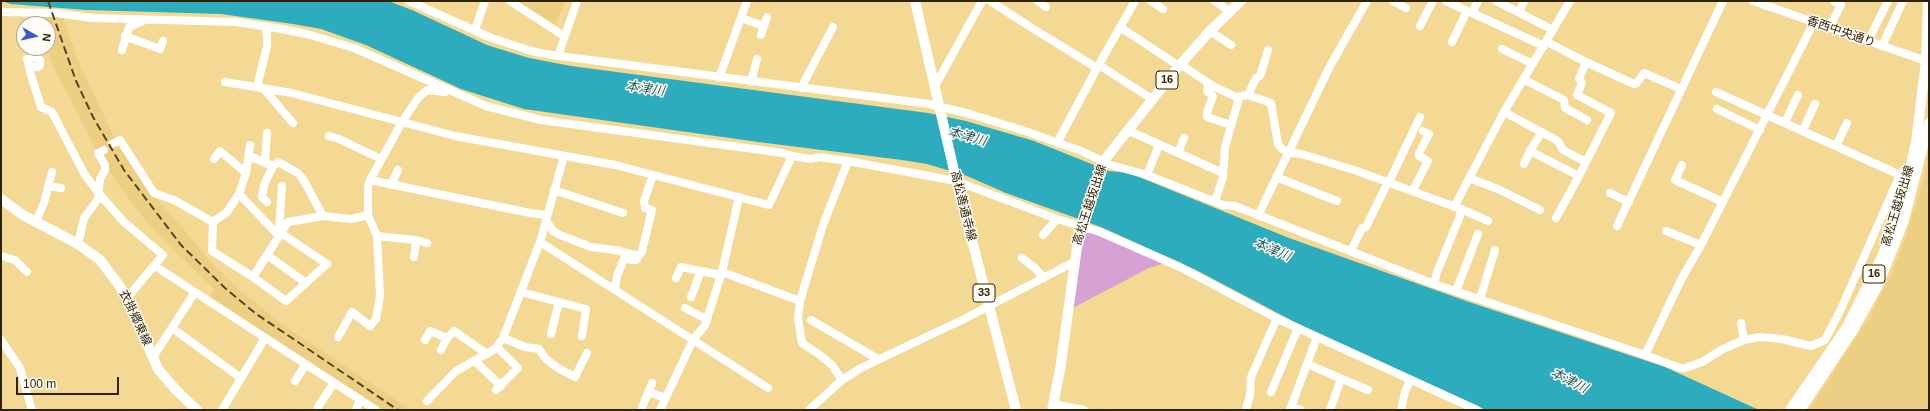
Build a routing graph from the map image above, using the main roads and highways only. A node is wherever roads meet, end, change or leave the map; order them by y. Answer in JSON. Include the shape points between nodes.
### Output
{"nodes":[{"id":1,"x":915,"y":1,"type":"edge"},
{"id":2,"x":1241,"y":1,"type":"edge"},
{"id":3,"x":1928,"y":1,"type":"edge"},
{"id":4,"x":1927,"y":62,"type":"edge"},
{"id":5,"x":1929,"y":123,"type":"edge"},
{"id":6,"x":1914,"y":167,"type":"junction"},
{"id":7,"x":1,"y":199,"type":"edge"},
{"id":8,"x":1053,"y":407,"type":"edge"},
{"id":9,"x":197,"y":410,"type":"edge"},
{"id":10,"x":1016,"y":410,"type":"edge"},
{"id":11,"x":1790,"y":410,"type":"edge"},
{"id":12,"x":1800,"y":410,"type":"edge"}],
"edges":[{"from":1,"to":10,"type":"main road","name":"高松善通寺線","number":"33","via":[[956,178]]},
{"from":2,"to":8,"type":"main road","name":"高松王越坂出線","number":"16","via":[[1179,65],[1108,154],[1103,164],[1082,225],[1074,262]]},
{"from":3,"to":4,"type":"main road","name":"高松王越坂出線","number":"16"},
{"from":4,"to":6,"type":"main road","name":"高松王越坂出線","number":"16"},
{"from":5,"to":6,"type":"main road","name":"高松王越坂出線","number":"16"},
{"from":6,"to":11,"type":"main road","name":"高松王越坂出線","number":"16","via":[[1894,227],[1862,300],[1826,359]]},
{"from":6,"to":12,"type":"main road","name":"高松王越坂出線","number":"16","via":[[1903,223],[1878,284],[1853,330]]},
{"from":7,"to":9,"type":"main road","name":"衣掛郷東線","via":[[36,222],[78,244],[100,260],[127,298],[158,369]]}]}
